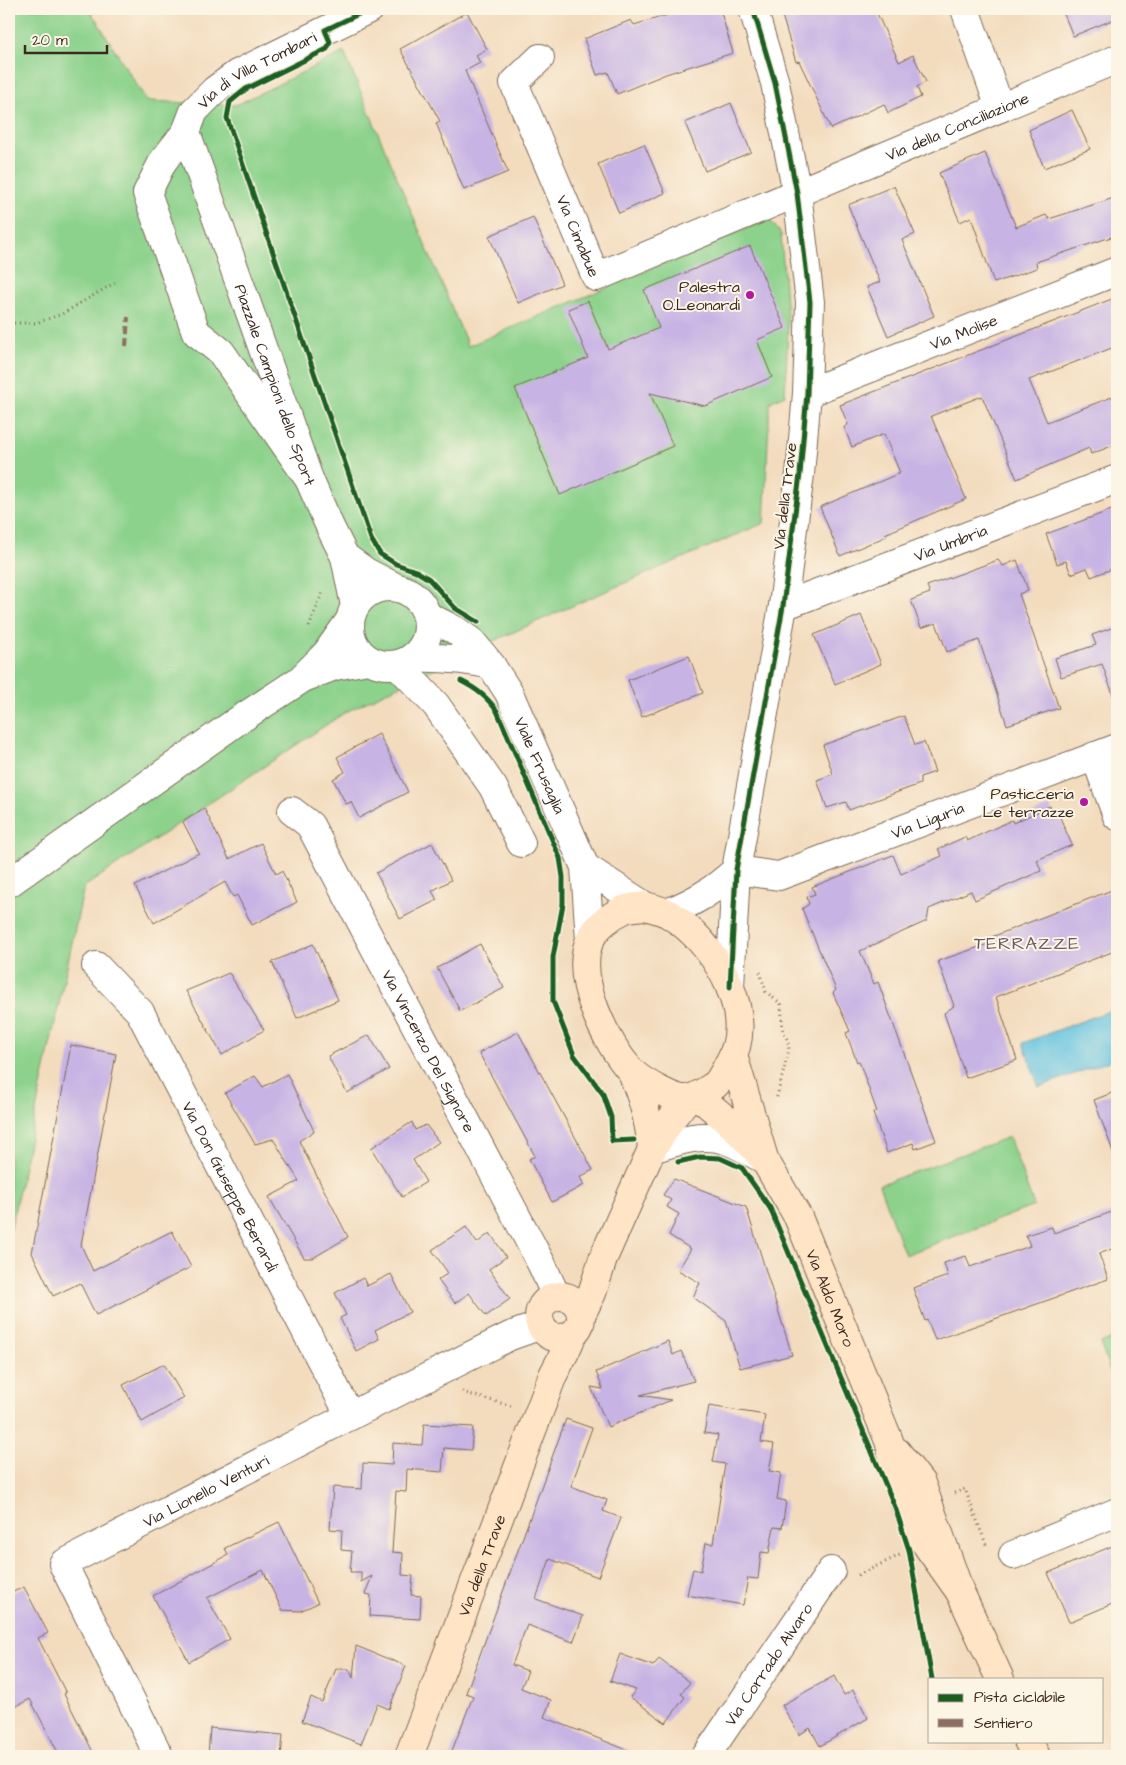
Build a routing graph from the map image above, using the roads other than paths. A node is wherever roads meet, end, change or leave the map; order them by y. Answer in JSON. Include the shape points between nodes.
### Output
{"nodes":[{"id":1,"x":369,"y":9,"type":"edge"},
{"id":2,"x":753,"y":9,"type":"edge"},
{"id":3,"x":965,"y":9,"type":"edge"},
{"id":4,"x":540,"y":58,"type":"dead end"},
{"id":5,"x":1117,"y":60,"type":"edge"},
{"id":6,"x":1000,"y":108,"type":"junction"},
{"id":7,"x":186,"y":132,"type":"junction"},
{"id":8,"x":797,"y":193,"type":"junction"},
{"id":9,"x":1117,"y":271,"type":"edge"},
{"id":10,"x":807,"y":393,"type":"junction"},
{"id":11,"x":309,"y":478,"type":"junction"},
{"id":12,"x":1117,"y":479,"type":"edge"},
{"id":13,"x":344,"y":557,"type":"junction"},
{"id":14,"x":394,"y":587,"type":"junction"},
{"id":15,"x":783,"y":606,"type":"junction"},
{"id":16,"x":352,"y":613,"type":"junction"},
{"id":17,"x":427,"y":616,"type":"junction"},
{"id":18,"x":368,"y":660,"type":"junction"},
{"id":19,"x":405,"y":661,"type":"junction"},
{"id":20,"x":492,"y":665,"type":"junction"},
{"id":21,"x":300,"y":680,"type":"junction"},
{"id":22,"x":1106,"y":752,"type":"edge"},
{"id":23,"x":292,"y":811,"type":"dead end"},
{"id":24,"x":1117,"y":816,"type":"edge"},
{"id":25,"x":521,"y":843,"type":"dead end"},
{"id":26,"x":585,"y":867,"type":"junction"},
{"id":27,"x":736,"y":870,"type":"junction"},
{"id":28,"x":9,"y":883,"type":"edge"},
{"id":29,"x":656,"y":910,"type":"junction"},
{"id":30,"x":590,"y":940,"type":"junction"},
{"id":31,"x":96,"y":966,"type":"dead end"},
{"id":32,"x":730,"y":987,"type":"junction"},
{"id":33,"x":733,"y":1055,"type":"junction"},
{"id":34,"x":632,"y":1072,"type":"junction"},
{"id":35,"x":693,"y":1097,"type":"junction"},
{"id":36,"x":652,"y":1149,"type":"junction"},
{"id":37,"x":764,"y":1159,"type":"junction"},
{"id":38,"x":568,"y":1310,"type":"junction"},
{"id":39,"x":544,"y":1329,"type":"junction"},
{"id":40,"x":553,"y":1375,"type":"junction"},
{"id":41,"x":350,"y":1416,"type":"junction"},
{"id":42,"x":1117,"y":1512,"type":"edge"},
{"id":43,"x":1013,"y":1554,"type":"road end"},
{"id":44,"x":831,"y":1571,"type":"road end"},
{"id":45,"x":1000,"y":1678,"type":"edge"},
{"id":46,"x":1029,"y":1742,"type":"edge"},
{"id":47,"x":159,"y":1756,"type":"edge"},
{"id":48,"x":409,"y":1756,"type":"edge"},
{"id":49,"x":706,"y":1756,"type":"edge"},
{"id":50,"x":1036,"y":1756,"type":"edge"}],
"edges":[{"from":1,"to":7,"type":"street","name":"Via di Villa Tombari","via":[[237,74],[214,90],[194,111]]},
{"from":2,"to":8,"type":"street","name":"Via della Trave","via":[[775,83]]},
{"from":3,"to":6,"type":"street"},
{"from":4,"to":8,"type":"street","name":"Via Cimabue","via":[[514,83],[596,277]]},
{"from":5,"to":6,"type":"street","name":"Via della Conciliazione"},
{"from":6,"to":8,"type":"street","name":"Via della Conciliazione"},
{"from":7,"to":11,"type":"street","name":"Piazzale Campioni dello Sport"},
{"from":7,"to":11,"type":"street","name":"Piazzale Campioni dello Sport","via":[[163,161],[147,193],[196,332],[221,352]]},
{"from":8,"to":10,"type":"street","name":"Via della Trave","via":[[810,302]]},
{"from":9,"to":10,"type":"street","name":"Via Molise"},
{"from":10,"to":15,"type":"street","name":"Via della Trave"},
{"from":11,"to":13,"type":"street"},
{"from":12,"to":15,"type":"street","name":"Via Umbria"},
{"from":13,"to":14,"type":"street"},
{"from":13,"to":16,"type":"street"},
{"from":14,"to":16,"type":"street","via":[[379,588],[365,594]]},
{"from":14,"to":17,"type":"street","via":[[410,592],[421,602]]},
{"from":15,"to":27,"type":"street","name":"Via della Trave"},
{"from":16,"to":18,"type":"street","via":[[350,636],[357,650]]},
{"from":16,"to":21,"type":"street","via":[[326,654]]},
{"from":17,"to":19,"type":"street","via":[[428,632],[423,646]]},
{"from":17,"to":20,"type":"street","name":"Viale Frusaglia","via":[[472,642]]},
{"from":18,"to":19,"type":"street","via":[[383,665]]},
{"from":18,"to":21,"type":"street","via":[[335,666]]},
{"from":19,"to":20,"type":"street","via":[[442,657]]},
{"from":19,"to":25,"type":"street","via":[[493,787]]},
{"from":20,"to":26,"type":"street","name":"Viale Frusaglia","via":[[509,693]]},
{"from":21,"to":28,"type":"street"},
{"from":22,"to":24,"type":"street"},
{"from":22,"to":27,"type":"street","name":"Via Liguria","via":[[779,876]]},
{"from":23,"to":38,"type":"street","name":"Via Vincenzo Del Signore","via":[[310,825]]},
{"from":26,"to":29,"type":"street"},
{"from":26,"to":30,"type":"street","name":"Viale Frusaglia"},
{"from":27,"to":29,"type":"street","via":[[716,888],[690,903]]},
{"from":27,"to":32,"type":"street","name":"Via della Trave"},
{"from":29,"to":30,"type":"main road","via":[[624,909],[605,922]]},
{"from":29,"to":32,"type":"main road","name":"Via della Trave","via":[[692,931],[712,953]]},
{"from":30,"to":34,"type":"main road","name":"Via della Trave","via":[[586,961],[588,994],[607,1038]]},
{"from":31,"to":41,"type":"street","name":"Via Don Giuseppe Berardi","via":[[140,1012]]},
{"from":32,"to":33,"type":"main road","name":"Via della Trave","via":[[739,1032]]},
{"from":33,"to":35,"type":"main road","name":"Via della Trave","via":[[717,1083]]},
{"from":33,"to":37,"type":"main road","name":"Via Aldo Moro"},
{"from":34,"to":35,"type":"main road","name":"Via della Trave","via":[[672,1096]]},
{"from":34,"to":36,"type":"main road","name":"Via della Trave","via":[[650,1123]]},
{"from":35,"to":36,"type":"main road","name":"Via della Trave","via":[[672,1118]]},
{"from":35,"to":37,"type":"main road","name":"Via Aldo Moro","via":[[735,1127]]},
{"from":36,"to":37,"type":"street","via":[[703,1136],[725,1140]]},
{"from":36,"to":38,"type":"main road","name":"Via della Trave","via":[[604,1256],[592,1293]]},
{"from":37,"to":45,"type":"main road","name":"Via Aldo Moro","via":[[798,1217],[889,1441],[914,1527],[960,1592]]},
{"from":38,"to":39,"type":"main road","via":[[564,1337],[554,1337]]},
{"from":38,"to":39,"type":"main road","name":"Via della Trave","via":[[548,1300],[540,1316]]},
{"from":38,"to":40,"type":"main road","name":"Via della Trave","via":[[566,1350]]},
{"from":39,"to":40,"type":"main road","name":"Via della Trave","via":[[551,1349]]},
{"from":39,"to":41,"type":"street","name":"Via Lionello Venturi","via":[[510,1336]]},
{"from":40,"to":48,"type":"main road","name":"Via della Trave"},
{"from":41,"to":47,"type":"street","name":"Via Lionello Venturi","via":[[63,1564]]},
{"from":42,"to":43,"type":"street"},
{"from":44,"to":49,"type":"street","name":"Via Corrado Alvaro"},
{"from":46,"to":50,"type":"main road"}]}
